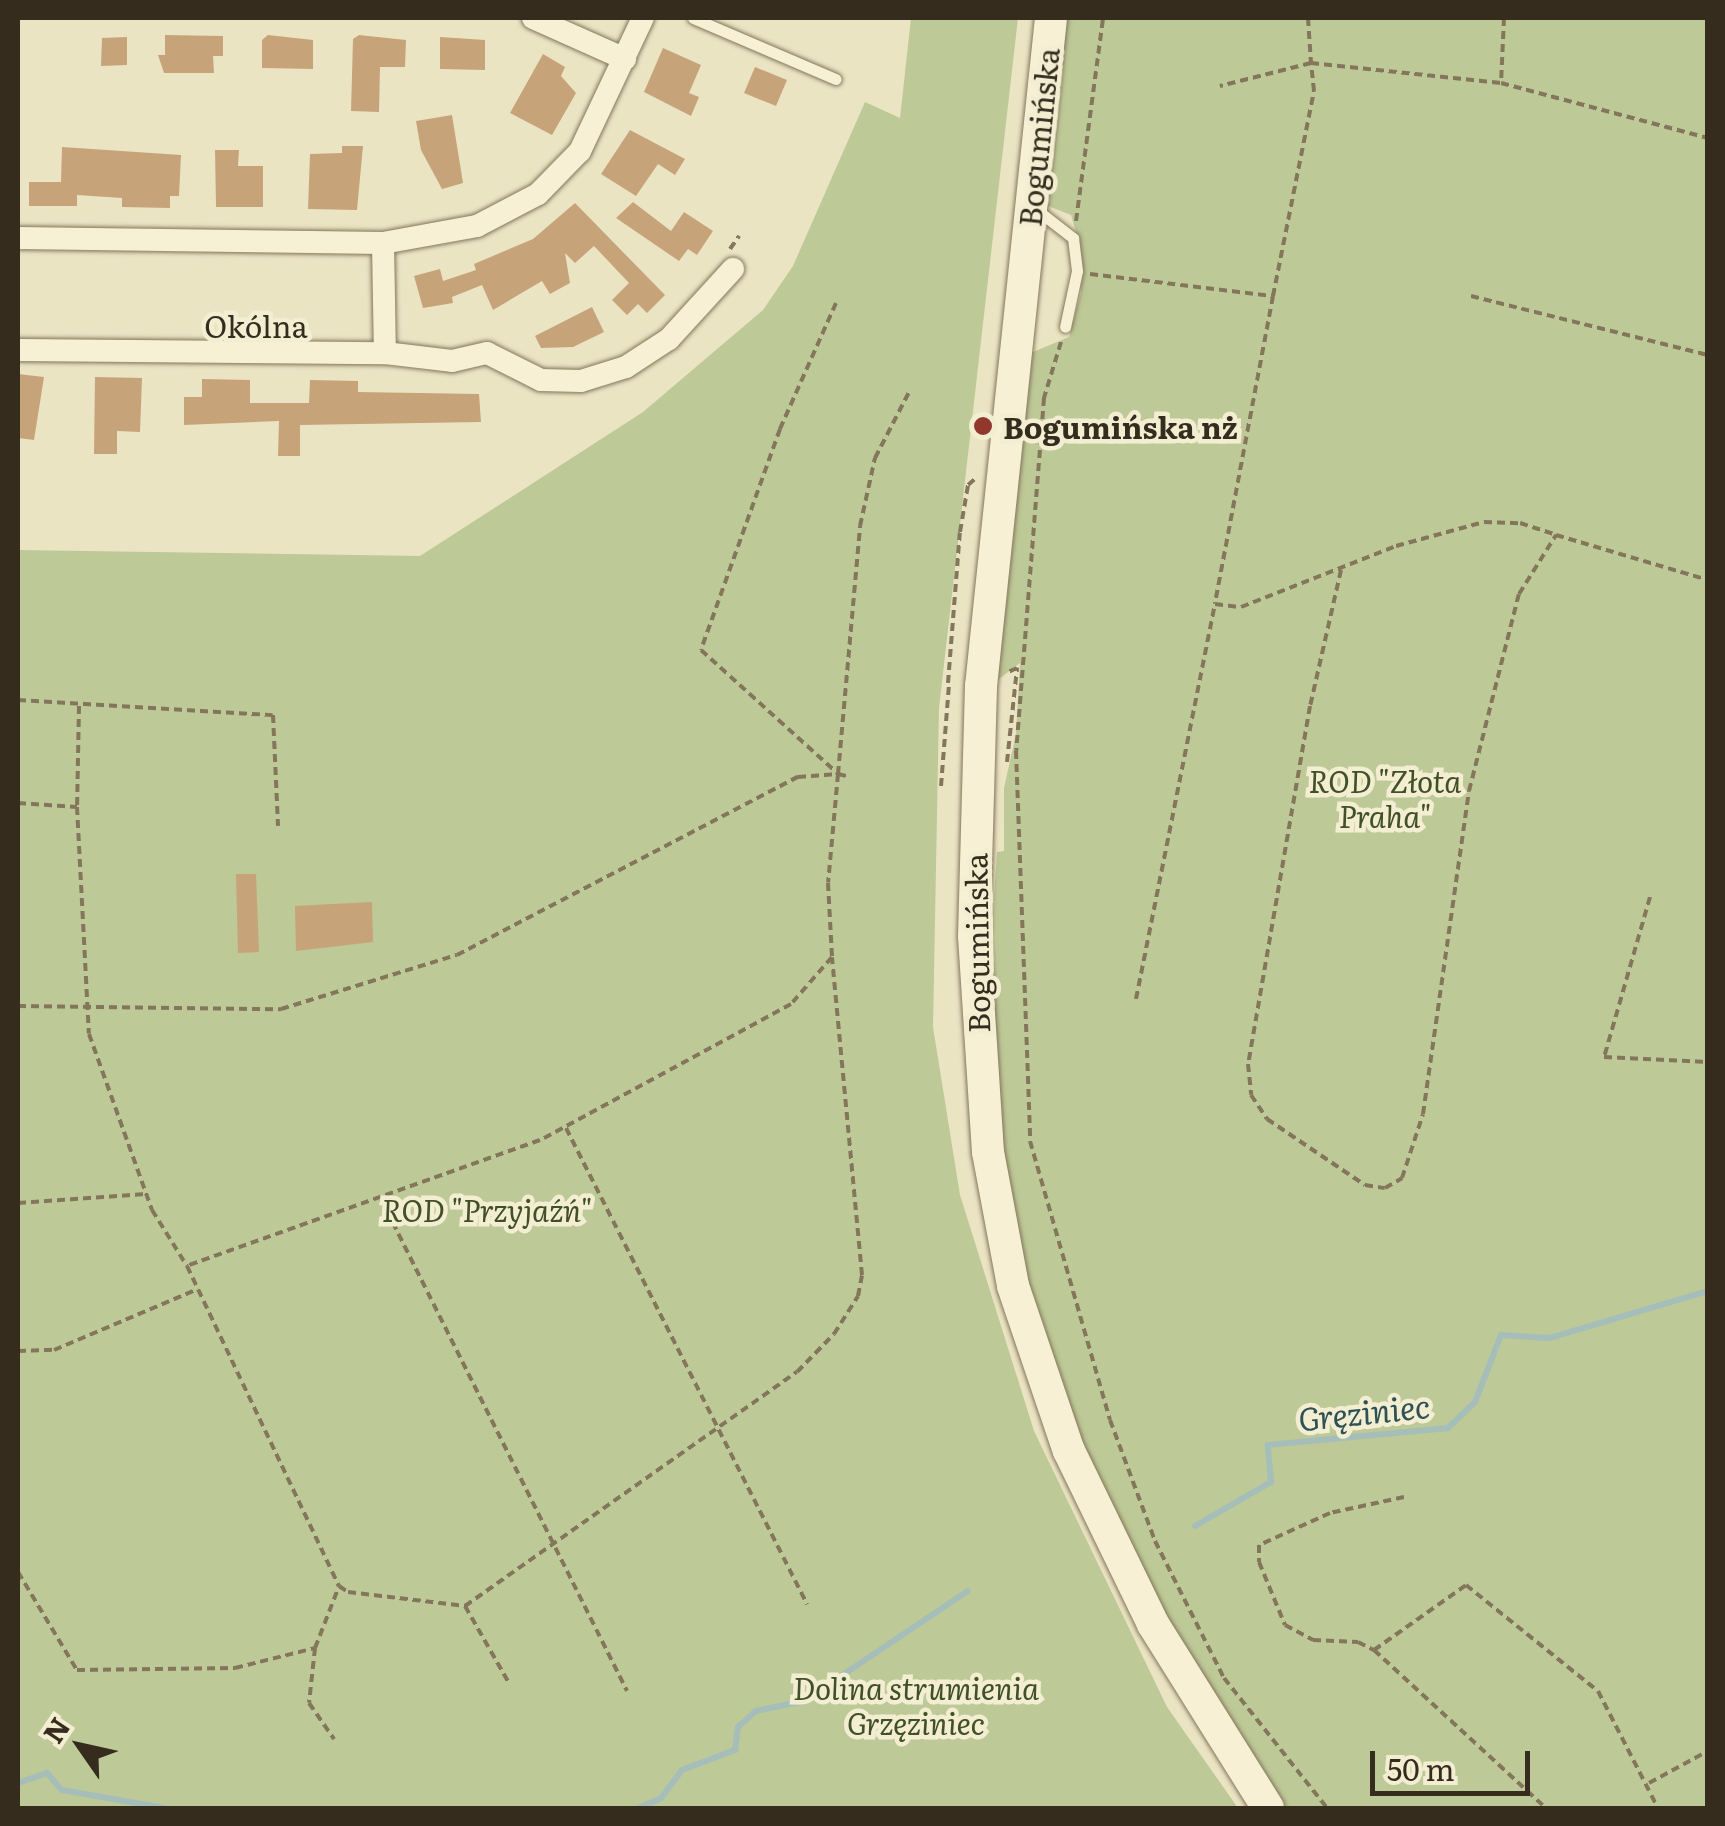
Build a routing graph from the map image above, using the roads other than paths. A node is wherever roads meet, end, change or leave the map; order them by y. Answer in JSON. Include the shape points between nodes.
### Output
{"nodes":[{"id":1,"x":532,"y":18,"type":"edge"},
{"id":2,"x":642,"y":18,"type":"edge"},
{"id":3,"x":693,"y":18,"type":"edge"},
{"id":4,"x":1050,"y":18,"type":"edge"},
{"id":5,"x":625,"y":59,"type":"junction"},
{"id":6,"x":835,"y":79,"type":"dead end"},
{"id":7,"x":1030,"y":205,"type":"junction"},
{"id":8,"x":18,"y":238,"type":"edge"},
{"id":9,"x":383,"y":243,"type":"junction"},
{"id":10,"x":727,"y":265,"type":"road end"},
{"id":11,"x":1065,"y":328,"type":"road end"},
{"id":12,"x":18,"y":350,"type":"edge"},
{"id":13,"x":386,"y":352,"type":"junction"},
{"id":14,"x":1268,"y":1808,"type":"edge"}],
"edges":[{"from":1,"to":5,"type":"street"},
{"from":2,"to":5,"type":"street"},
{"from":3,"to":6,"type":"lane"},
{"from":4,"to":7,"type":"street","name":"Bogumińska"},
{"from":5,"to":9,"type":"street","via":[[580,151],[538,194],[476,226]]},
{"from":7,"to":11,"type":"lane","via":[[1073,238],[1077,271]]},
{"from":7,"to":14,"type":"street","name":"Bogumińska","via":[[985,634],[976,787],[976,1024],[992,1185],[1029,1340],[1086,1491],[1176,1665]]},
{"from":8,"to":9,"type":"street"},
{"from":9,"to":13,"type":"street"},
{"from":10,"to":13,"type":"street","name":"Okólna","via":[[669,339],[598,376],[540,380],[487,353],[452,361]]},
{"from":12,"to":13,"type":"street","name":"Okólna"}]}
